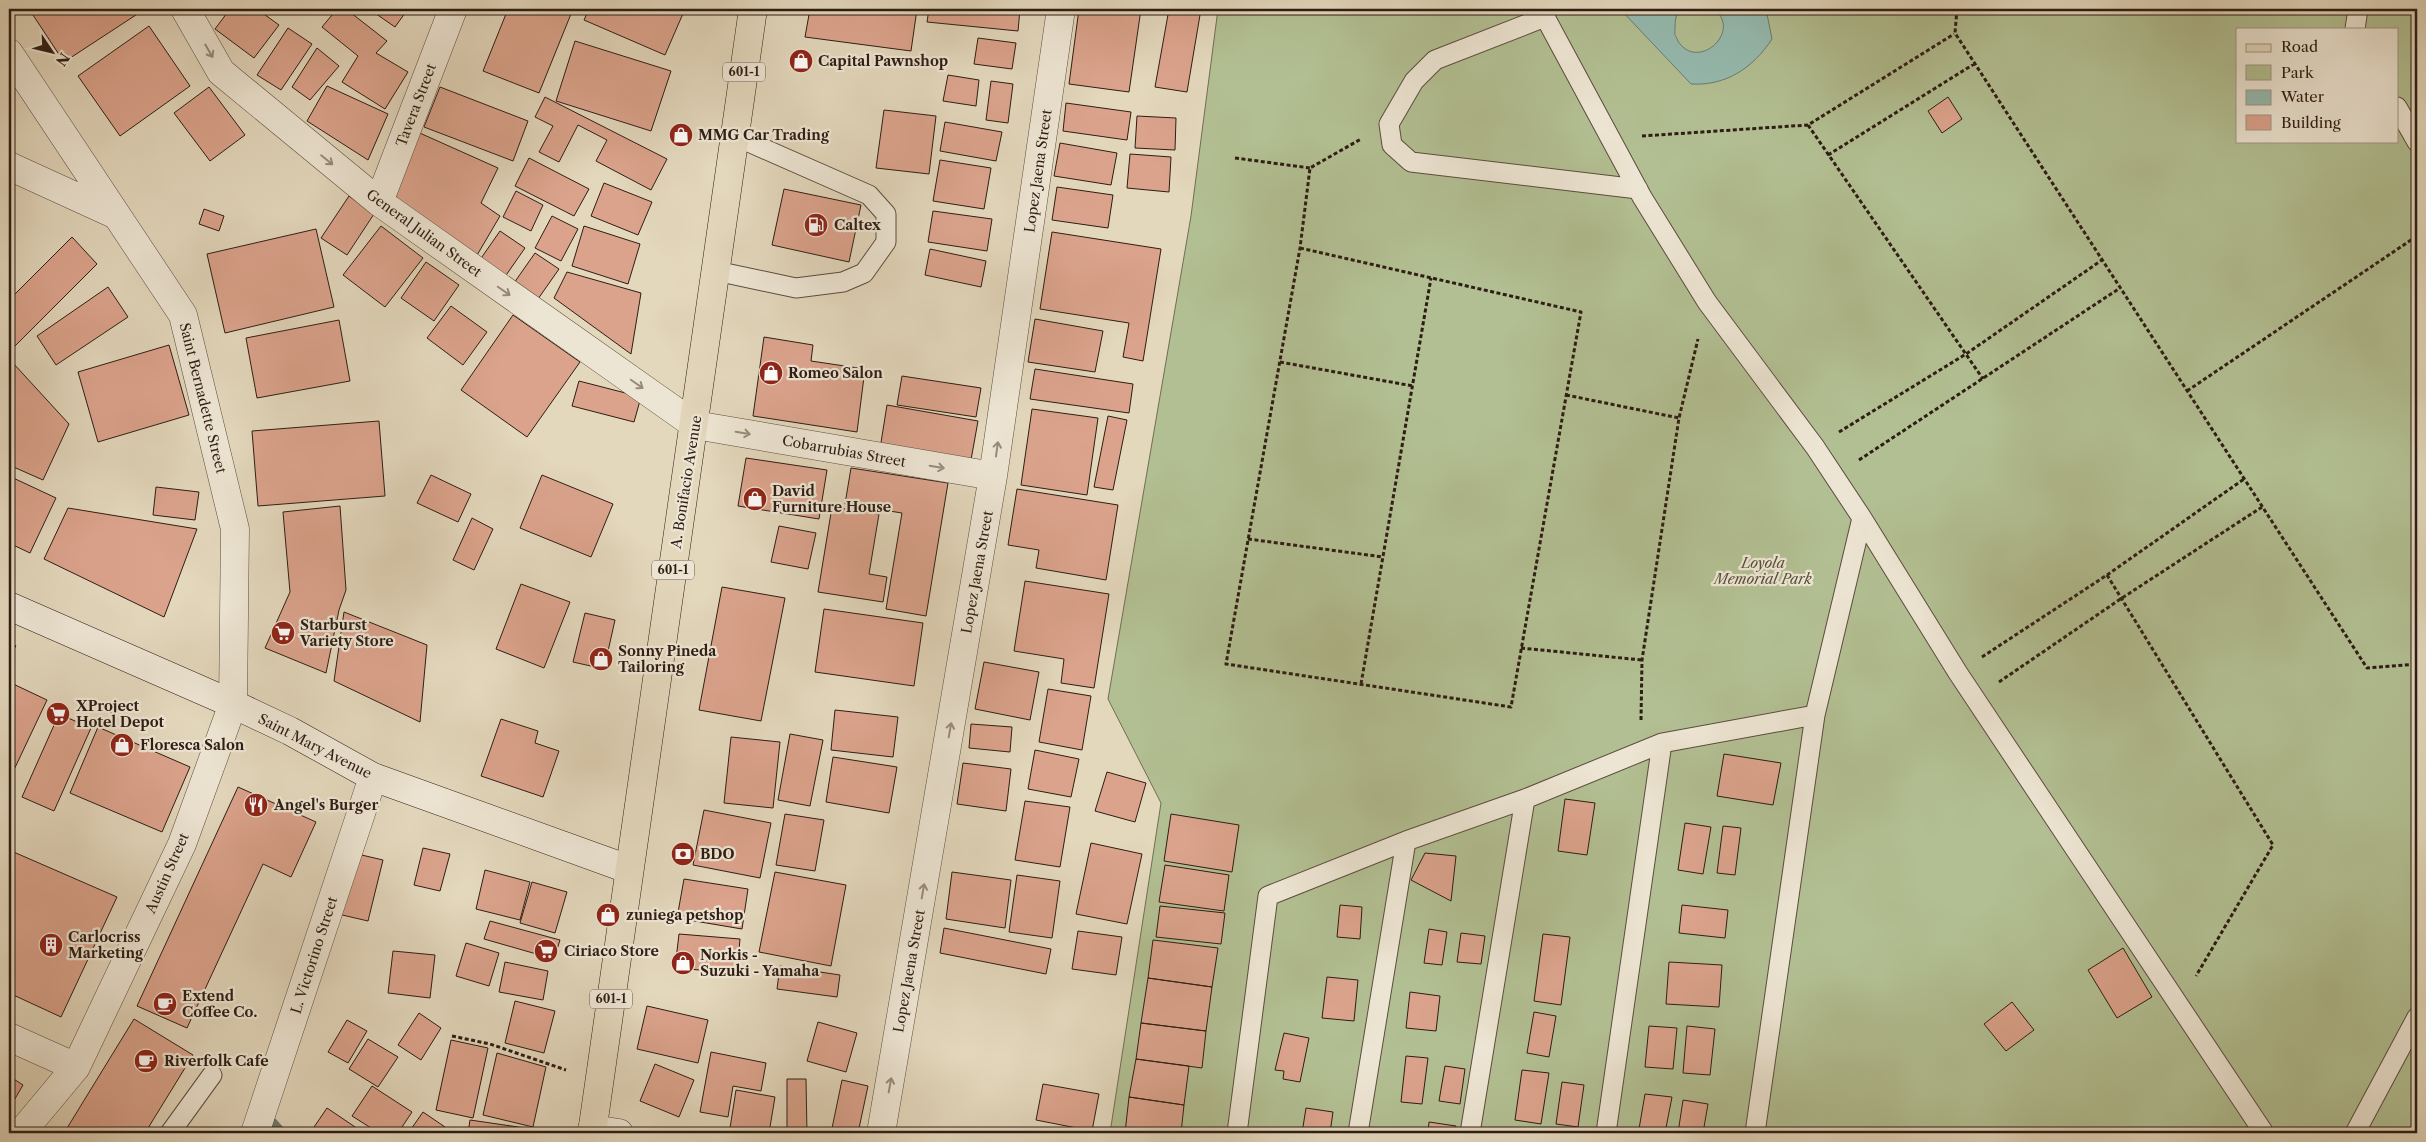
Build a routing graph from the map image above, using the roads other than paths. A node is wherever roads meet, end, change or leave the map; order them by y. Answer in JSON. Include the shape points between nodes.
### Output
{"nodes":[{"id":1,"x":185,"y":9,"type":"edge"},
{"id":2,"x":453,"y":9,"type":"edge"},
{"id":3,"x":753,"y":9,"type":"edge"},
{"id":4,"x":1061,"y":9,"type":"edge"},
{"id":5,"x":2358,"y":9,"type":"edge"},
{"id":6,"x":1546,"y":13,"type":"edge"},
{"id":7,"x":2355,"y":28,"type":"edge"},
{"id":8,"x":9,"y":53,"type":"edge"},
{"id":9,"x":2398,"y":109,"type":"edge"},
{"id":10,"x":735,"y":136,"type":"junction"},
{"id":11,"x":2417,"y":142,"type":"edge"},
{"id":12,"x":9,"y":166,"type":"edge"},
{"id":13,"x":1638,"y":189,"type":"junction"},
{"id":14,"x":379,"y":202,"type":"junction"},
{"id":15,"x":114,"y":214,"type":"junction"},
{"id":16,"x":716,"y":271,"type":"junction"},
{"id":17,"x":695,"y":425,"type":"junction"},
{"id":18,"x":993,"y":476,"type":"junction"},
{"id":19,"x":1862,"y":518,"type":"junction"},
{"id":20,"x":9,"y":606,"type":"edge"},
{"id":21,"x":233,"y":704,"type":"junction"},
{"id":22,"x":1815,"y":715,"type":"junction"},
{"id":23,"x":1662,"y":742,"type":"junction"},
{"id":24,"x":373,"y":777,"type":"junction"},
{"id":25,"x":1525,"y":799,"type":"junction"},
{"id":26,"x":1406,"y":841,"type":"junction"},
{"id":27,"x":628,"y":869,"type":"junction"},
{"id":28,"x":2417,"y":1017,"type":"edge"},
{"id":29,"x":9,"y":1037,"type":"edge"},
{"id":30,"x":76,"y":1067,"type":"junction"},
{"id":31,"x":212,"y":1075,"type":"dead end"},
{"id":32,"x":592,"y":1131,"type":"edge"},
{"id":33,"x":21,"y":1133,"type":"edge"},
{"id":34,"x":170,"y":1133,"type":"edge"},
{"id":35,"x":255,"y":1133,"type":"edge"},
{"id":36,"x":619,"y":1133,"type":"edge"},
{"id":37,"x":882,"y":1133,"type":"edge"},
{"id":38,"x":1237,"y":1133,"type":"edge"},
{"id":39,"x":1358,"y":1133,"type":"edge"},
{"id":40,"x":1470,"y":1133,"type":"edge"},
{"id":41,"x":1606,"y":1133,"type":"edge"},
{"id":42,"x":1754,"y":1133,"type":"edge"},
{"id":43,"x":2264,"y":1133,"type":"edge"},
{"id":44,"x":2355,"y":1133,"type":"edge"}],
"edges":[{"from":1,"to":14,"type":"street","name":"General Julian Street","one_way":true,"via":[[221,72]]},
{"from":2,"to":14,"type":"street","name":"Tavera Street"},
{"from":3,"to":10,"type":"main road","name":"A. Bonifacio Avenue","number":"601-1"},
{"from":18,"to":4,"type":"street","name":"Lopez Jaena Street","one_way":true},
{"from":5,"to":7,"type":"lane"},
{"from":6,"to":13,"type":"lane"},
{"from":6,"to":13,"type":"lane","via":[[1435,60],[1414,81],[1388,124],[1392,144],[1411,162]]},
{"from":8,"to":15,"type":"street","name":"Saint Bernadette Street"},
{"from":9,"to":11,"type":"lane"},
{"from":10,"to":16,"type":"main road","name":"A. Bonifacio Avenue","number":"601-1"},
{"from":10,"to":16,"type":"lane","via":[[870,195],[886,214],[886,242],[864,273],[843,282],[796,288]]},
{"from":12,"to":15,"type":"street"},
{"from":13,"to":19,"type":"lane","via":[[1707,302],[1815,447]]},
{"from":14,"to":17,"type":"street","name":"General Julian Street","one_way":true},
{"from":15,"to":21,"type":"street","name":"Saint Bernadette Street","via":[[183,315],[231,511],[235,529]]},
{"from":16,"to":17,"type":"main road","name":"A. Bonifacio Avenue","number":"601-1"},
{"from":17,"to":18,"type":"street","name":"Cobarrubias Street","one_way":true},
{"from":17,"to":27,"type":"main road","name":"A. Bonifacio Avenue","number":"601-1"},
{"from":37,"to":18,"type":"street","name":"Lopez Jaena Street","one_way":true},
{"from":19,"to":22,"type":"lane"},
{"from":19,"to":43,"type":"lane","via":[[1958,673]]},
{"from":20,"to":21,"type":"street","name":"Saint Mary Avenue"},
{"from":21,"to":24,"type":"street","name":"Saint Mary Avenue"},
{"from":21,"to":30,"type":"street","name":"Austin Street","via":[[182,844]]},
{"from":22,"to":23,"type":"lane"},
{"from":22,"to":42,"type":"lane"},
{"from":23,"to":25,"type":"lane"},
{"from":23,"to":41,"type":"lane"},
{"from":24,"to":27,"type":"street","name":"Saint Mary Avenue"},
{"from":24,"to":35,"type":"street","name":"L. Victorino Street"},
{"from":25,"to":26,"type":"lane"},
{"from":25,"to":40,"type":"lane"},
{"from":26,"to":38,"type":"lane","via":[[1268,896]]},
{"from":26,"to":39,"type":"lane"},
{"from":27,"to":32,"type":"main road","name":"A. Bonifacio Avenue","number":"601-1"},
{"from":28,"to":44,"type":"lane"},
{"from":29,"to":30,"type":"street"},
{"from":30,"to":33,"type":"street","name":"Austin Street"},
{"from":31,"to":34,"type":"lane"},
{"from":32,"to":36,"type":"street"}]}
